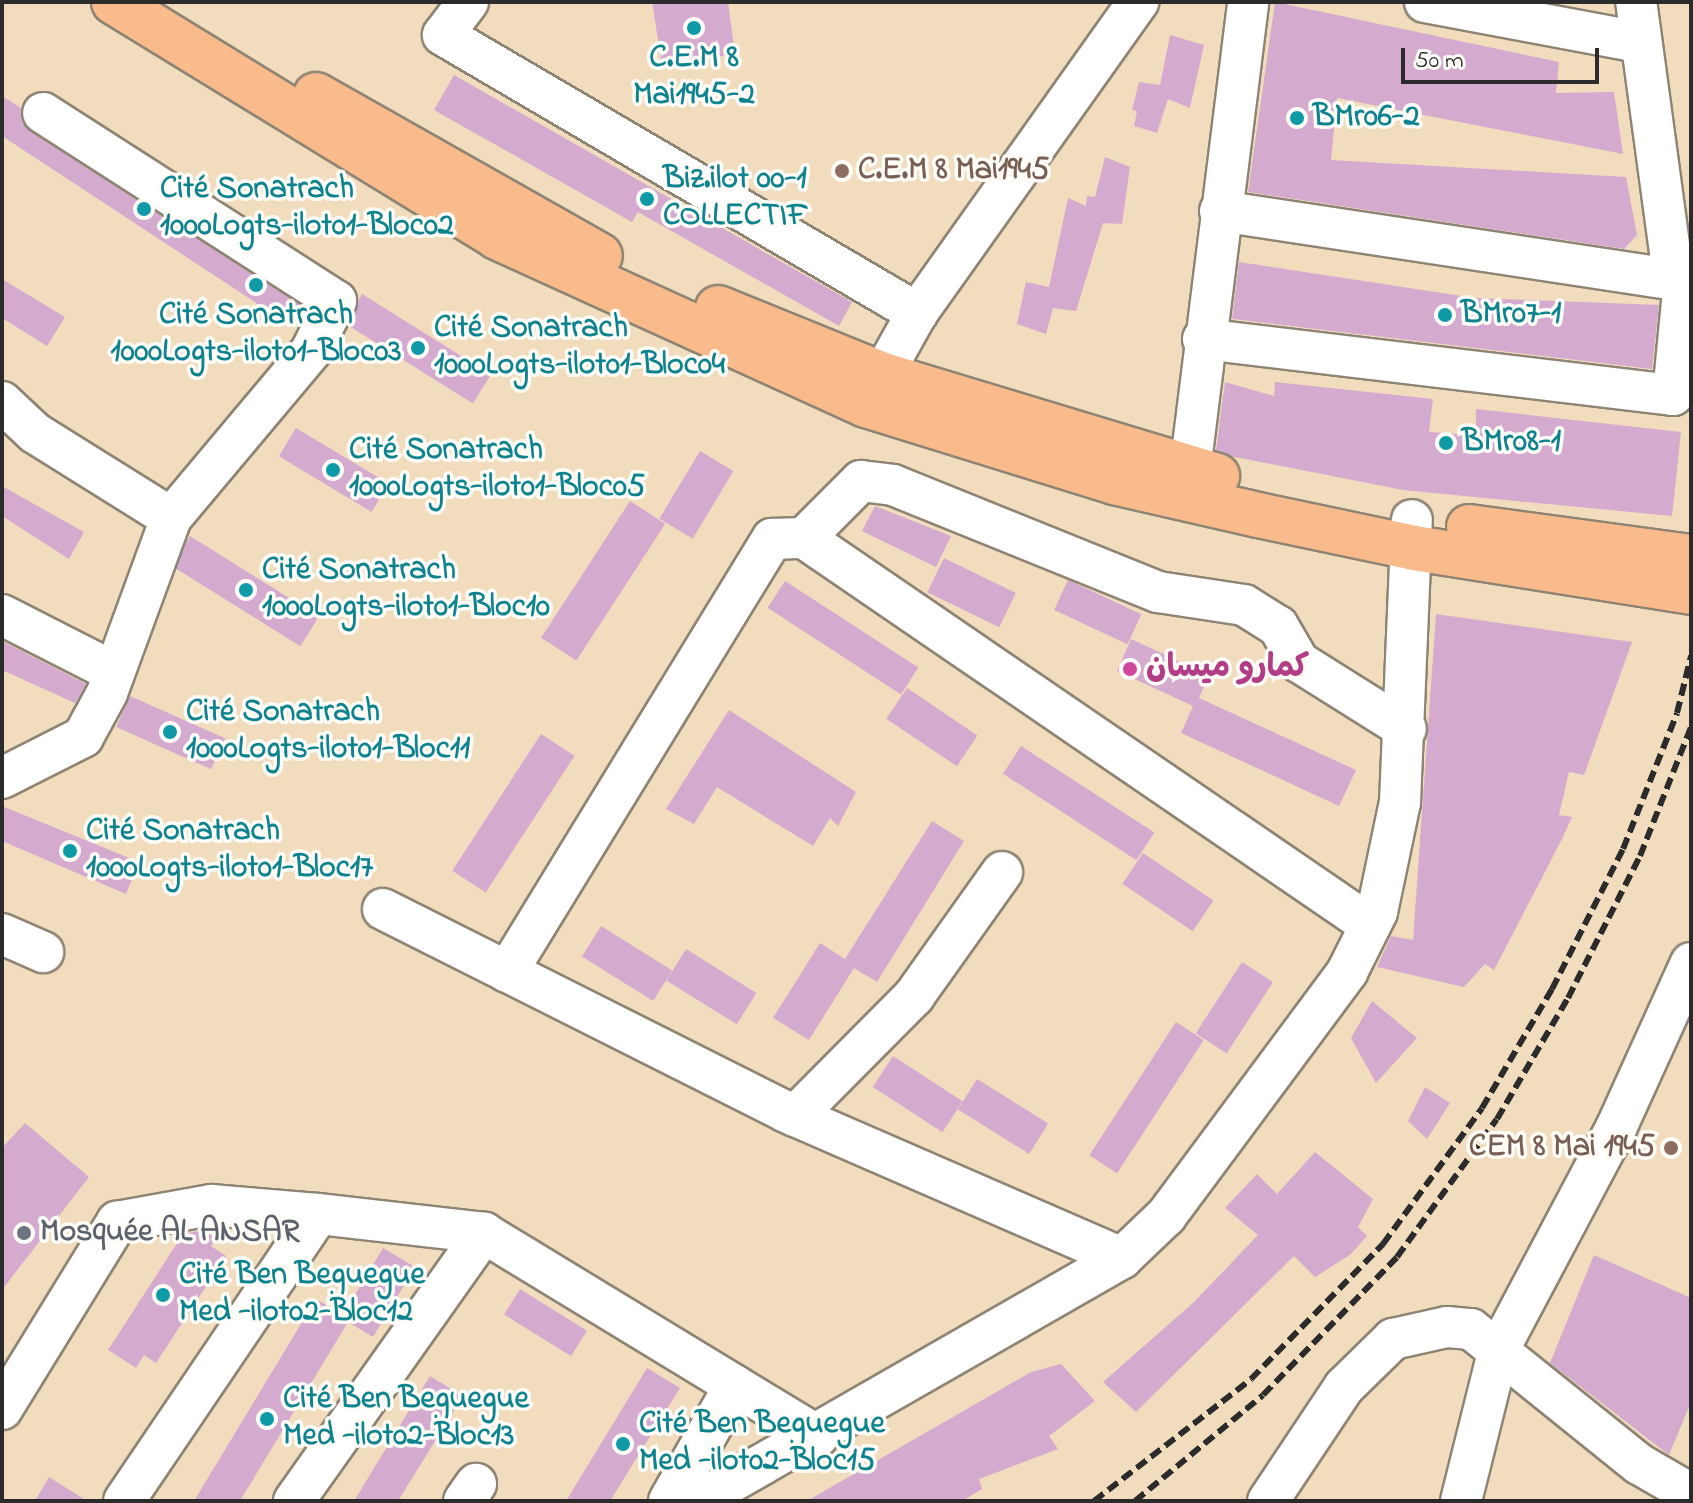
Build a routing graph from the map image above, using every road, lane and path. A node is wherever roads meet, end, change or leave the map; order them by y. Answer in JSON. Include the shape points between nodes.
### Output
{"nodes":[{"id":1,"x":114,"y":2,"type":"edge"},
{"id":2,"x":168,"y":2,"type":"edge"},
{"id":3,"x":468,"y":2,"type":"edge"},
{"id":4,"x":1138,"y":2,"type":"edge"},
{"id":5,"x":1248,"y":2,"type":"edge"},
{"id":6,"x":1425,"y":2,"type":"edge"},
{"id":7,"x":1636,"y":2,"type":"edge"},
{"id":8,"x":1639,"y":42,"type":"junction"},
{"id":9,"x":43,"y":113,"type":"dead end"},
{"id":10,"x":1220,"y":211,"type":"junction"},
{"id":11,"x":1684,"y":281,"type":"junction"},
{"id":12,"x":917,"y":313,"type":"junction"},
{"id":13,"x":1203,"y":339,"type":"junction"},
{"id":14,"x":875,"y":390,"type":"junction"},
{"id":15,"x":2,"y":402,"type":"edge"},
{"id":16,"x":1190,"y":470,"type":"junction"},
{"id":17,"x":171,"y":518,"type":"junction"},
{"id":18,"x":1413,"y":534,"type":"junction"},
{"id":19,"x":804,"y":538,"type":"junction"},
{"id":20,"x":1673,"y":572,"type":"edge"},
{"id":21,"x":2,"y":615,"type":"edge"},
{"id":22,"x":114,"y":672,"type":"junction"},
{"id":23,"x":1406,"y":729,"type":"junction"},
{"id":24,"x":2,"y":778,"type":"edge"},
{"id":25,"x":1002,"y":872,"type":"dead end"},
{"id":26,"x":383,"y":909,"type":"dead end"},
{"id":27,"x":1370,"y":925,"type":"junction"},
{"id":28,"x":2,"y":934,"type":"edge"},
{"id":29,"x":43,"y":952,"type":"dead end"},
{"id":30,"x":1691,"y":963,"type":"edge"},
{"id":31,"x":507,"y":972,"type":"junction"},
{"id":32,"x":795,"y":1116,"type":"junction"},
{"id":33,"x":318,"y":1214,"type":"junction"},
{"id":34,"x":484,"y":1233,"type":"junction"},
{"id":35,"x":1122,"y":1258,"type":"junction"},
{"id":36,"x":1499,"y":1349,"type":"junction"},
{"id":37,"x":16,"y":1354,"type":"edge"},
{"id":38,"x":735,"y":1385,"type":"junction"},
{"id":39,"x":2,"y":1409,"type":"edge"},
{"id":40,"x":818,"y":1436,"type":"junction"},
{"id":41,"x":1691,"y":1494,"type":"edge"},
{"id":42,"x":124,"y":1501,"type":"edge"},
{"id":43,"x":294,"y":1501,"type":"edge"},
{"id":44,"x":669,"y":1501,"type":"edge"},
{"id":45,"x":698,"y":1501,"type":"edge"},
{"id":46,"x":1268,"y":1501,"type":"edge"},
{"id":47,"x":1461,"y":1501,"type":"edge"}],
"edges":[{"from":1,"to":14,"type":"main road","via":[[497,237]]},
{"from":2,"to":14,"type":"main road","via":[[290,80],[615,264]]},
{"from":3,"to":12,"type":"street","via":[[443,35]]},
{"from":4,"to":12,"type":"street"},
{"from":5,"to":10,"type":"street"},
{"from":6,"to":8,"type":"street"},
{"from":7,"to":8,"type":"street"},
{"from":8,"to":11,"type":"street","via":[[1670,252]]},
{"from":9,"to":17,"type":"street","via":[[336,301],[311,351]]},
{"from":10,"to":11,"type":"street"},
{"from":10,"to":13,"type":"street"},
{"from":11,"to":13,"type":"street","via":[[1673,395]]},
{"from":12,"to":14,"type":"street"},
{"from":13,"to":16,"type":"street"},
{"from":14,"to":16,"type":"main road"},
{"from":14,"to":18,"type":"main road","via":[[1114,482]]},
{"from":15,"to":17,"type":"street","via":[[35,433]]},
{"from":16,"to":18,"type":"main road"},
{"from":17,"to":22,"type":"street"},
{"from":18,"to":20,"type":"main road"},
{"from":18,"to":23,"type":"street"},
{"from":19,"to":23,"type":"street","via":[[861,481],[893,485],[1158,592],[1244,605],[1278,626],[1299,662]]},
{"from":19,"to":27,"type":"street"},
{"from":19,"to":31,"type":"street","via":[[772,539]]},
{"from":21,"to":22,"type":"street"},
{"from":22,"to":24,"type":"street","via":[[83,737]]},
{"from":23,"to":27,"type":"street","via":[[1400,802]]},
{"from":25,"to":32,"type":"street","via":[[914,996]]},
{"from":26,"to":31,"type":"street"},
{"from":27,"to":35,"type":"street","via":[[1347,972],[1176,1203]]},
{"from":28,"to":29,"type":"street"},
{"from":30,"to":36,"type":"street","via":[[1616,1128]]},
{"from":31,"to":32,"type":"street"},
{"from":32,"to":35,"type":"street"},
{"from":33,"to":34,"type":"street"},
{"from":33,"to":37,"type":"street","via":[[211,1205],[117,1222]]},
{"from":33,"to":42,"type":"street"},
{"from":34,"to":38,"type":"street"},
{"from":34,"to":43,"type":"street"},
{"from":35,"to":40,"type":"street"},
{"from":36,"to":41,"type":"street","via":[[1553,1399],[1639,1464]]},
{"from":36,"to":46,"type":"street","via":[[1471,1329],[1447,1327],[1393,1339],[1344,1387]]},
{"from":36,"to":47,"type":"street"},
{"from":37,"to":39,"type":"street"},
{"from":38,"to":40,"type":"street"},
{"from":38,"to":44,"type":"street"},
{"from":40,"to":45,"type":"street"}]}
